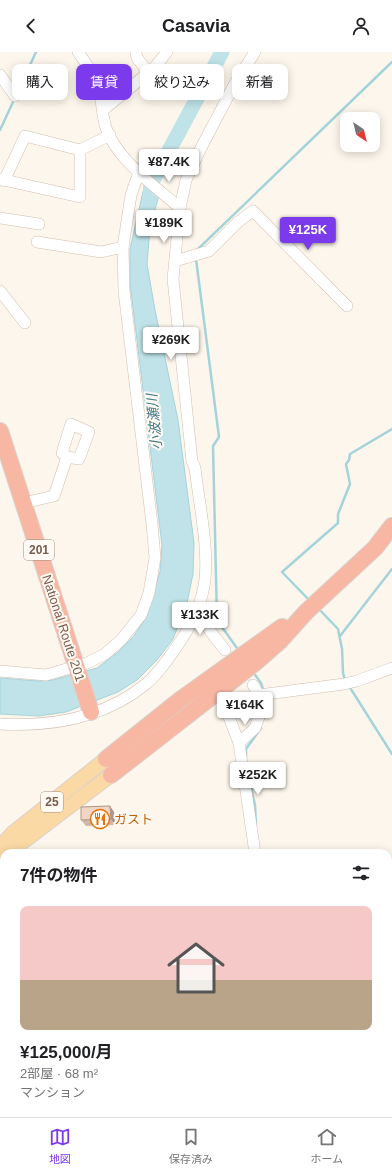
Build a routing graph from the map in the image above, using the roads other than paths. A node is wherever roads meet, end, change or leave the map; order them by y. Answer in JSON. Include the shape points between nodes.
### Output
{"nodes":[{"id":1,"x":78,"y":52,"type":"edge"},
{"id":2,"x":167,"y":52,"type":"edge"},
{"id":3,"x":255,"y":52,"type":"edge"},
{"id":4,"x":136,"y":53,"type":"edge"},
{"id":5,"x":142,"y":64,"type":"edge"},
{"id":6,"x":156,"y":64,"type":"edge"},
{"id":7,"x":0,"y":75,"type":"edge"},
{"id":8,"x":140,"y":79,"type":"edge"},
{"id":9,"x":12,"y":92,"type":"edge"},
{"id":10,"x":103,"y":110,"type":"junction"},
{"id":11,"x":110,"y":135,"type":"junction"},
{"id":12,"x":80,"y":150,"type":"junction"},
{"id":13,"x":141,"y":173,"type":"junction"},
{"id":14,"x":2,"y":180,"type":"edge"},
{"id":15,"x":180,"y":208,"type":"junction"},
{"id":16,"x":0,"y":218,"type":"edge"},
{"id":17,"x":39,"y":224,"type":"dead end"},
{"id":18,"x":37,"y":242,"type":"dead end"},
{"id":19,"x":123,"y":247,"type":"junction"},
{"id":20,"x":175,"y":261,"type":"junction"},
{"id":21,"x":0,"y":292,"type":"edge"},
{"id":22,"x":347,"y":306,"type":"dead end"},
{"id":23,"x":25,"y":323,"type":"dead end"},
{"id":24,"x":0,"y":431,"type":"edge"},
{"id":25,"x":4,"y":455,"type":"edge"},
{"id":26,"x":67,"y":458,"type":"dead end"},
{"id":27,"x":24,"y":503,"type":"junction"},
{"id":28,"x":392,"y":526,"type":"edge"},
{"id":29,"x":198,"y":607,"type":"junction"},
{"id":30,"x":306,"y":612,"type":"junction"},
{"id":31,"x":225,"y":650,"type":"dead end"},
{"id":32,"x":77,"y":667,"type":"junction"},
{"id":33,"x":392,"y":668,"type":"edge"},
{"id":34,"x":0,"y":671,"type":"edge"},
{"id":35,"x":91,"y":712,"type":"dead end"},
{"id":36,"x":229,"y":717,"type":"dead end"},
{"id":37,"x":0,"y":724,"type":"edge"},
{"id":38,"x":239,"y":743,"type":"junction"},
{"id":39,"x":106,"y":759,"type":"joint"},
{"id":40,"x":111,"y":775,"type":"joint"},
{"id":41,"x":0,"y":846,"type":"edge"},
{"id":42,"x":14,"y":849,"type":"edge"},
{"id":43,"x":254,"y":849,"type":"edge"}],
"edges":[{"from":1,"to":10,"type":"street","via":[[93,72]]},
{"from":2,"to":6,"type":"street"},
{"from":3,"to":15,"type":"street","via":[[200,148],[186,180]]},
{"from":4,"to":5,"type":"street"},
{"from":7,"to":9,"type":"street"},
{"from":8,"to":10,"type":"street"},
{"from":10,"to":11,"type":"street"},
{"from":11,"to":12,"type":"street"},
{"from":11,"to":13,"type":"street","via":[[116,148]]},
{"from":12,"to":14,"type":"street","via":[[25,136]]},
{"from":12,"to":14,"type":"street","via":[[80,197]]},
{"from":13,"to":15,"type":"street"},
{"from":13,"to":19,"type":"street","via":[[131,195]]},
{"from":15,"to":20,"type":"street"},
{"from":16,"to":17,"type":"street"},
{"from":18,"to":19,"type":"street","via":[[101,252]]},
{"from":19,"to":32,"type":"street","via":[[126,305],[154,558],[149,593],[141,615],[121,640],[105,654]]},
{"from":20,"to":22,"type":"street","via":[[209,251],[252,211]]},
{"from":20,"to":29,"type":"street","via":[[173,279],[192,461],[205,553],[204,585]]},
{"from":21,"to":23,"type":"street"},
{"from":24,"to":25,"type":"highway","name":"National Route 201","number":"201"},
{"from":25,"to":27,"type":"highway","name":"National Route 201","number":"201"},
{"from":26,"to":27,"type":"street","via":[[54,496]]},
{"from":27,"to":32,"type":"highway","name":"National Route 201","number":"201"},
{"from":28,"to":30,"type":"highway","via":[[376,548]]},
{"from":29,"to":31,"type":"street","via":[[210,632]]},
{"from":29,"to":37,"type":"street","via":[[181,640],[164,665],[128,698],[92,715],[67,721]]},
{"from":30,"to":39,"type":"highway","via":[[180,700]]},
{"from":30,"to":40,"type":"highway","via":[[280,641],[256,662]]},
{"from":32,"to":34,"type":"street","via":[[46,675]]},
{"from":32,"to":35,"type":"highway","name":"National Route 201","number":"201"},
{"from":33,"to":38,"type":"street","via":[[344,684],[256,690],[259,716],[255,728]]},
{"from":36,"to":38,"type":"street"},
{"from":38,"to":43,"type":"street"},
{"from":39,"to":41,"type":"main road","number":"25"},
{"from":40,"to":42,"type":"main road","number":"25"}]}
